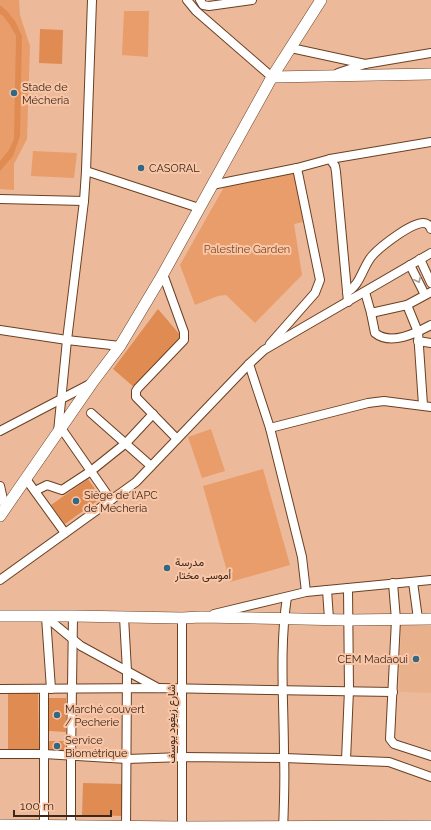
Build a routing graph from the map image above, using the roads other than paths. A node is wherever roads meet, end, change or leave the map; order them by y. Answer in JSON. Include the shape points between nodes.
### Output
{"nodes":[{"id":1,"x":92,"y":0,"type":"edge"},
{"id":2,"x":187,"y":0,"type":"edge"},
{"id":3,"x":200,"y":0,"type":"edge"},
{"id":4,"x":252,"y":0,"type":"edge"},
{"id":5,"x":321,"y":0,"type":"edge"},
{"id":6,"x":235,"y":1,"type":"edge"},
{"id":7,"x":291,"y":48,"type":"junction"},
{"id":8,"x":431,"y":53,"type":"edge"},
{"id":9,"x":365,"y":64,"type":"junction"},
{"id":10,"x":431,"y":74,"type":"edge"},
{"id":11,"x":330,"y":76,"type":"junction"},
{"id":12,"x":272,"y":77,"type":"junction"},
{"id":13,"x":431,"y":142,"type":"edge"},
{"id":14,"x":330,"y":159,"type":"junction"},
{"id":15,"x":297,"y":168,"type":"junction"},
{"id":16,"x":86,"y":171,"type":"junction"},
{"id":17,"x":212,"y":185,"type":"junction"},
{"id":18,"x":0,"y":199,"type":"edge"},
{"id":19,"x":84,"y":202,"type":"junction"},
{"id":20,"x":199,"y":208,"type":"junction"},
{"id":21,"x":431,"y":229,"type":"edge"},
{"id":22,"x":431,"y":253,"type":"edge"},
{"id":23,"x":420,"y":259,"type":"junction"},
{"id":24,"x":410,"y":265,"type":"junction"},
{"id":25,"x":163,"y":274,"type":"junction"},
{"id":26,"x":431,"y":283,"type":"edge"},
{"id":27,"x":347,"y":292,"type":"junction"},
{"id":28,"x":365,"y":292,"type":"junction"},
{"id":29,"x":428,"y":294,"type":"edge"},
{"id":30,"x":348,"y":302,"type":"junction"},
{"id":31,"x":407,"y":305,"type":"junction"},
{"id":32,"x":371,"y":313,"type":"junction"},
{"id":33,"x":431,"y":325,"type":"edge"},
{"id":34,"x":0,"y":330,"type":"edge"},
{"id":35,"x":418,"y":332,"type":"junction"},
{"id":36,"x":67,"y":340,"type":"junction"},
{"id":37,"x":418,"y":341,"type":"junction"},
{"id":38,"x":431,"y":342,"type":"edge"},
{"id":39,"x":120,"y":346,"type":"junction"},
{"id":40,"x":264,"y":350,"type":"junction"},
{"id":41,"x":249,"y":364,"type":"junction"},
{"id":42,"x":92,"y":383,"type":"junction"},
{"id":43,"x":60,"y":400,"type":"junction"},
{"id":44,"x":427,"y":406,"type":"edge"},
{"id":45,"x":91,"y":413,"type":"dead end"},
{"id":46,"x":153,"y":414,"type":"junction"},
{"id":47,"x":270,"y":428,"type":"junction"},
{"id":48,"x":0,"y":431,"type":"edge"},
{"id":49,"x":59,"y":431,"type":"junction"},
{"id":50,"x":177,"y":439,"type":"junction"},
{"id":51,"x":126,"y":443,"type":"junction"},
{"id":52,"x":151,"y":466,"type":"junction"},
{"id":53,"x":91,"y":471,"type":"junction"},
{"id":54,"x":26,"y":479,"type":"junction"},
{"id":55,"x":0,"y":486,"type":"edge"},
{"id":56,"x":35,"y":492,"type":"junction"},
{"id":57,"x":111,"y":500,"type":"junction"},
{"id":58,"x":2,"y":513,"type":"edge"},
{"id":59,"x":65,"y":533,"type":"junction"},
{"id":60,"x":0,"y":580,"type":"edge"},
{"id":61,"x":431,"y":580,"type":"edge"},
{"id":62,"x":413,"y":582,"type":"junction"},
{"id":63,"x":393,"y":583,"type":"junction"},
{"id":64,"x":348,"y":588,"type":"junction"},
{"id":65,"x":327,"y":590,"type":"junction"},
{"id":66,"x":306,"y":592,"type":"junction"},
{"id":67,"x":286,"y":597,"type":"junction"},
{"id":68,"x":0,"y":616,"type":"edge"},
{"id":69,"x":73,"y":616,"type":"junction"},
{"id":70,"x":46,"y":617,"type":"junction"},
{"id":71,"x":124,"y":617,"type":"junction"},
{"id":72,"x":201,"y":617,"type":"junction"},
{"id":73,"x":182,"y":618,"type":"junction"},
{"id":74,"x":284,"y":619,"type":"junction"},
{"id":75,"x":418,"y":619,"type":"junction"},
{"id":76,"x":431,"y":619,"type":"edge"},
{"id":77,"x":329,"y":620,"type":"junction"},
{"id":78,"x":348,"y":620,"type":"junction"},
{"id":79,"x":396,"y":620,"type":"junction"},
{"id":80,"x":72,"y":639,"type":"junction"},
{"id":81,"x":127,"y":671,"type":"junction"},
{"id":82,"x":72,"y":688,"type":"junction"},
{"id":83,"x":158,"y":688,"type":"junction"},
{"id":84,"x":0,"y":689,"type":"edge"},
{"id":85,"x":47,"y":689,"type":"junction"},
{"id":86,"x":126,"y":689,"type":"junction"},
{"id":87,"x":182,"y":689,"type":"junction"},
{"id":88,"x":283,"y":690,"type":"junction"},
{"id":89,"x":350,"y":690,"type":"junction"},
{"id":90,"x":393,"y":692,"type":"junction"},
{"id":91,"x":0,"y":754,"type":"edge"},
{"id":92,"x":44,"y":754,"type":"junction"},
{"id":93,"x":70,"y":756,"type":"junction"},
{"id":94,"x":431,"y":756,"type":"edge"},
{"id":95,"x":182,"y":757,"type":"junction"},
{"id":96,"x":284,"y":758,"type":"junction"},
{"id":97,"x":127,"y":759,"type":"junction"},
{"id":98,"x":346,"y":760,"type":"junction"},
{"id":99,"x":431,"y":777,"type":"edge"},
{"id":100,"x":0,"y":825,"type":"edge"},
{"id":101,"x":431,"y":826,"type":"edge"},
{"id":102,"x":44,"y":828,"type":"edge"},
{"id":103,"x":71,"y":828,"type":"edge"},
{"id":104,"x":126,"y":828,"type":"edge"},
{"id":105,"x":182,"y":828,"type":"edge"},
{"id":106,"x":283,"y":828,"type":"edge"}],
"edges":[{"from":1,"to":16,"type":"street"},
{"from":2,"to":12,"type":"street","via":[[196,11]]},
{"from":3,"to":6,"type":"street","via":[[203,5],[209,6]]},
{"from":4,"to":6,"type":"street"},
{"from":5,"to":7,"type":"main road"},
{"from":7,"to":9,"type":"street"},
{"from":7,"to":12,"type":"main road"},
{"from":8,"to":9,"type":"street"},
{"from":9,"to":11,"type":"street"},
{"from":10,"to":11,"type":"main road"},
{"from":11,"to":12,"type":"main road"},
{"from":12,"to":17,"type":"main road"},
{"from":13,"to":14,"type":"street"},
{"from":14,"to":15,"type":"street"},
{"from":14,"to":27,"type":"street","via":[[336,172]]},
{"from":15,"to":17,"type":"street"},
{"from":15,"to":40,"type":"street","via":[[320,280],[315,293]]},
{"from":16,"to":19,"type":"street"},
{"from":16,"to":20,"type":"street"},
{"from":17,"to":20,"type":"main road"},
{"from":18,"to":19,"type":"street"},
{"from":19,"to":36,"type":"street"},
{"from":20,"to":25,"type":"main road"},
{"from":21,"to":27,"type":"street","via":[[427,224],[417,224],[386,243],[371,256],[354,287]]},
{"from":22,"to":23,"type":"street"},
{"from":23,"to":24,"type":"street"},
{"from":23,"to":26,"type":"street"},
{"from":24,"to":28,"type":"street"},
{"from":24,"to":29,"type":"street","one_way":true},
{"from":25,"to":39,"type":"main road"},
{"from":25,"to":46,"type":"street","via":[[184,332],[184,340],[136,391],[136,397]]},
{"from":27,"to":30,"type":"street"},
{"from":28,"to":30,"type":"street"},
{"from":28,"to":32,"type":"street"},
{"from":29,"to":31,"type":"street"},
{"from":30,"to":40,"type":"street"},
{"from":31,"to":32,"type":"street"},
{"from":31,"to":35,"type":"street"},
{"from":32,"to":35,"type":"street","via":[[375,333],[380,337],[400,337]]},
{"from":33,"to":35,"type":"street"},
{"from":34,"to":36,"type":"street"},
{"from":35,"to":37,"type":"street"},
{"from":36,"to":39,"type":"street"},
{"from":36,"to":43,"type":"street"},
{"from":37,"to":38,"type":"street"},
{"from":37,"to":44,"type":"street"},
{"from":39,"to":42,"type":"main road"},
{"from":40,"to":41,"type":"street"},
{"from":41,"to":47,"type":"street"},
{"from":41,"to":50,"type":"street"},
{"from":42,"to":43,"type":"street"},
{"from":42,"to":49,"type":"main road"},
{"from":43,"to":48,"type":"street"},
{"from":43,"to":49,"type":"street"},
{"from":44,"to":47,"type":"street","via":[[384,401],[368,403]]},
{"from":45,"to":51,"type":"street"},
{"from":46,"to":50,"type":"street"},
{"from":46,"to":51,"type":"street"},
{"from":47,"to":66,"type":"street","via":[[302,557]]},
{"from":49,"to":53,"type":"street"},
{"from":49,"to":54,"type":"main road"},
{"from":50,"to":52,"type":"street"},
{"from":51,"to":52,"type":"street"},
{"from":51,"to":53,"type":"street"},
{"from":52,"to":57,"type":"street","via":[[136,482]]},
{"from":53,"to":56,"type":"street","via":[[62,490],[47,484]]},
{"from":53,"to":57,"type":"street"},
{"from":54,"to":56,"type":"street"},
{"from":54,"to":58,"type":"main road"},
{"from":55,"to":58,"type":"street"},
{"from":56,"to":59,"type":"street"},
{"from":57,"to":59,"type":"street"},
{"from":59,"to":60,"type":"street"},
{"from":61,"to":62,"type":"street"},
{"from":62,"to":63,"type":"street"},
{"from":62,"to":75,"type":"street"},
{"from":63,"to":64,"type":"street"},
{"from":63,"to":79,"type":"street"},
{"from":64,"to":65,"type":"street"},
{"from":64,"to":78,"type":"street"},
{"from":65,"to":66,"type":"street"},
{"from":65,"to":77,"type":"street"},
{"from":66,"to":67,"type":"street"},
{"from":67,"to":72,"type":"street"},
{"from":67,"to":74,"type":"street"},
{"from":68,"to":70,"type":"main road"},
{"from":69,"to":70,"type":"main road"},
{"from":69,"to":71,"type":"main road"},
{"from":69,"to":80,"type":"street"},
{"from":70,"to":80,"type":"street"},
{"from":70,"to":85,"type":"street"},
{"from":71,"to":73,"type":"main road"},
{"from":71,"to":81,"type":"street"},
{"from":72,"to":73,"type":"main road"},
{"from":72,"to":74,"type":"main road"},
{"from":73,"to":87,"type":"street","name":"شارع زيغود يوسف"},
{"from":74,"to":77,"type":"main road"},
{"from":74,"to":88,"type":"street"},
{"from":75,"to":76,"type":"main road"},
{"from":75,"to":79,"type":"main road"},
{"from":77,"to":78,"type":"main road"},
{"from":78,"to":79,"type":"main road"},
{"from":78,"to":89,"type":"street"},
{"from":79,"to":90,"type":"street"},
{"from":80,"to":81,"type":"street"},
{"from":80,"to":82,"type":"street"},
{"from":81,"to":83,"type":"street"},
{"from":81,"to":86,"type":"street"},
{"from":82,"to":85,"type":"street"},
{"from":82,"to":86,"type":"street"},
{"from":82,"to":93,"type":"street"},
{"from":83,"to":86,"type":"street"},
{"from":83,"to":87,"type":"street"},
{"from":84,"to":85,"type":"street"},
{"from":85,"to":92,"type":"street"},
{"from":86,"to":97,"type":"street"},
{"from":87,"to":88,"type":"street"},
{"from":87,"to":95,"type":"street","name":"شارع زيغود يوسف"},
{"from":88,"to":89,"type":"street"},
{"from":88,"to":96,"type":"street"},
{"from":89,"to":90,"type":"street"},
{"from":89,"to":98,"type":"street"},
{"from":90,"to":94,"type":"street","via":[[391,741]]},
{"from":91,"to":92,"type":"street"},
{"from":92,"to":93,"type":"street"},
{"from":92,"to":102,"type":"street"},
{"from":93,"to":97,"type":"street"},
{"from":93,"to":103,"type":"street"},
{"from":95,"to":96,"type":"street"},
{"from":95,"to":97,"type":"street"},
{"from":95,"to":105,"type":"street","name":"شارع زيغود يوسف"},
{"from":96,"to":98,"type":"street"},
{"from":96,"to":106,"type":"street"},
{"from":97,"to":104,"type":"street"},
{"from":98,"to":99,"type":"street","via":[[389,762]]},
{"from":100,"to":102,"type":"main road"},
{"from":101,"to":106,"type":"main road"},
{"from":102,"to":103,"type":"main road"},
{"from":103,"to":104,"type":"main road"},
{"from":104,"to":105,"type":"main road"},
{"from":105,"to":106,"type":"main road"}]}
